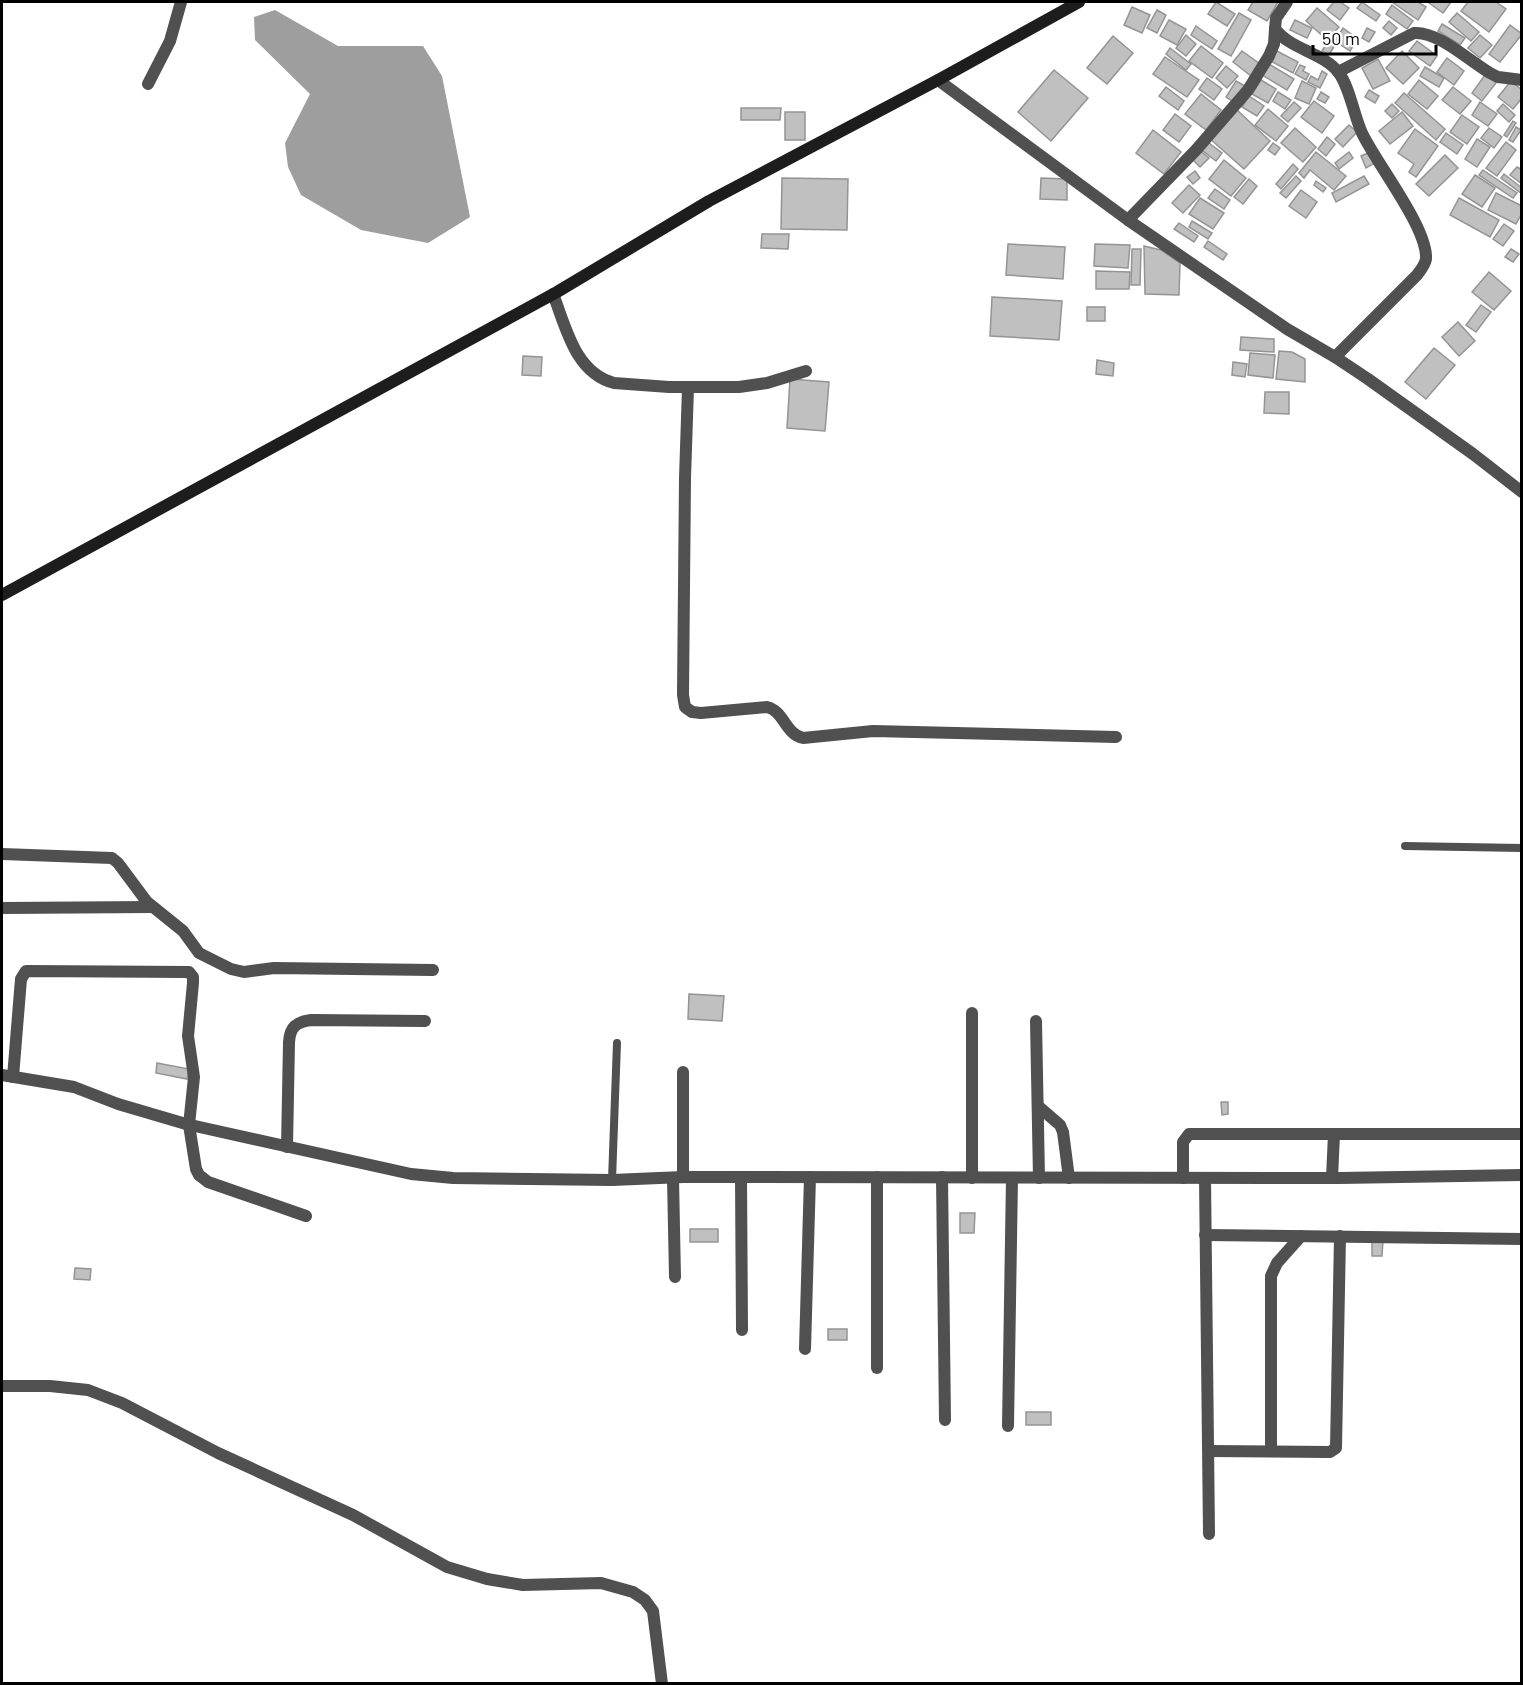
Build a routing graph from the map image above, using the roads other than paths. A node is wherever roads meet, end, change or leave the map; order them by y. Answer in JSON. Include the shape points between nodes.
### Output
{"nodes":[{"id":1,"x":181,"y":2,"type":"edge"},
{"id":2,"x":1079,"y":2,"type":"edge"},
{"id":3,"x":1287,"y":2,"type":"edge"},
{"id":4,"x":1275,"y":29,"type":"junction"},
{"id":5,"x":1338,"y":72,"type":"junction"},
{"id":6,"x":938,"y":80,"type":"junction"},
{"id":7,"x":1521,"y":80,"type":"edge"},
{"id":8,"x":148,"y":84,"type":"dead end"},
{"id":9,"x":1128,"y":220,"type":"junction"},
{"id":10,"x":553,"y":294,"type":"junction"},
{"id":11,"x":1335,"y":357,"type":"junction"},
{"id":12,"x":806,"y":371,"type":"dead end"},
{"id":13,"x":688,"y":388,"type":"junction"},
{"id":14,"x":1521,"y":492,"type":"edge"},
{"id":15,"x":2,"y":595,"type":"edge"},
{"id":16,"x":1116,"y":737,"type":"dead end"},
{"id":17,"x":1405,"y":846,"type":"dead end"},
{"id":18,"x":1521,"y":848,"type":"edge"},
{"id":19,"x":2,"y":854,"type":"edge"},
{"id":20,"x":152,"y":907,"type":"junction"},
{"id":21,"x":2,"y":908,"type":"edge"},
{"id":22,"x":433,"y":970,"type":"dead end"},
{"id":23,"x":972,"y":1014,"type":"dead end"},
{"id":24,"x":425,"y":1021,"type":"dead end"},
{"id":25,"x":1036,"y":1021,"type":"dead end"},
{"id":26,"x":617,"y":1043,"type":"dead end"},
{"id":27,"x":683,"y":1072,"type":"dead end"},
{"id":28,"x":7,"y":1076,"type":"edge"},
{"id":29,"x":1038,"y":1106,"type":"junction"},
{"id":30,"x":189,"y":1125,"type":"junction"},
{"id":31,"x":1334,"y":1134,"type":"junction"},
{"id":32,"x":1521,"y":1134,"type":"edge"},
{"id":33,"x":287,"y":1147,"type":"junction"},
{"id":34,"x":1521,"y":1175,"type":"edge"},
{"id":35,"x":741,"y":1177,"type":"junction"},
{"id":36,"x":810,"y":1177,"type":"junction"},
{"id":37,"x":877,"y":1177,"type":"junction"},
{"id":38,"x":942,"y":1177,"type":"junction"},
{"id":39,"x":678,"y":1178,"type":"junction"},
{"id":40,"x":972,"y":1178,"type":"junction"},
{"id":41,"x":1012,"y":1178,"type":"junction"},
{"id":42,"x":1039,"y":1178,"type":"junction"},
{"id":43,"x":1069,"y":1178,"type":"junction"},
{"id":44,"x":1183,"y":1178,"type":"junction"},
{"id":45,"x":1205,"y":1178,"type":"junction"},
{"id":46,"x":1332,"y":1178,"type":"junction"},
{"id":47,"x":612,"y":1180,"type":"junction"},
{"id":48,"x":306,"y":1216,"type":"dead end"},
{"id":49,"x":1205,"y":1235,"type":"junction"},
{"id":50,"x":1302,"y":1236,"type":"junction"},
{"id":51,"x":1340,"y":1236,"type":"junction"},
{"id":52,"x":1521,"y":1239,"type":"edge"},
{"id":53,"x":675,"y":1277,"type":"dead end"},
{"id":54,"x":742,"y":1330,"type":"dead end"},
{"id":55,"x":805,"y":1348,"type":"dead end"},
{"id":56,"x":877,"y":1368,"type":"dead end"},
{"id":57,"x":2,"y":1386,"type":"edge"},
{"id":58,"x":945,"y":1420,"type":"dead end"},
{"id":59,"x":1008,"y":1426,"type":"dead end"},
{"id":60,"x":1209,"y":1451,"type":"junction"},
{"id":61,"x":1271,"y":1451,"type":"junction"},
{"id":62,"x":1209,"y":1534,"type":"dead end"},
{"id":63,"x":662,"y":1683,"type":"edge"}],
"edges":[{"from":1,"to":8,"type":"street","via":[[171,40]]},
{"from":2,"to":6,"type":"street"},
{"from":3,"to":4,"type":"street","via":[[1276,18]]},
{"from":4,"to":5,"type":"street"},
{"from":4,"to":9,"type":"street","via":[[1269,56],[1248,90]]},
{"from":5,"to":7,"type":"street","via":[[1421,32],[1498,77]]},
{"from":5,"to":11,"type":"street","via":[[1367,142],[1421,237],[1426,257],[1418,275]]},
{"from":6,"to":9,"type":"street"},
{"from":6,"to":10,"type":"street","via":[[709,201]]},
{"from":9,"to":11,"type":"street","via":[[1287,329]]},
{"from":10,"to":13,"type":"street","via":[[576,352],[602,380]]},
{"from":10,"to":15,"type":"street"},
{"from":11,"to":14,"type":"street"},
{"from":12,"to":13,"type":"street","via":[[752,386]]},
{"from":13,"to":16,"type":"street","via":[[685,707],[700,713],[772,708],[791,732],[803,738],[873,731]]},
{"from":17,"to":18,"type":"lane"},
{"from":19,"to":20,"type":"street","via":[[112,858]]},
{"from":20,"to":21,"type":"street"},
{"from":20,"to":22,"type":"street","via":[[183,931],[199,953],[238,971]]},
{"from":23,"to":40,"type":"street"},
{"from":24,"to":33,"type":"street","via":[[311,1020],[294,1026],[289,1042]]},
{"from":25,"to":29,"type":"street"},
{"from":26,"to":47,"type":"lane"},
{"from":27,"to":39,"type":"street"},
{"from":28,"to":30,"type":"street","via":[[74,1087]]},
{"from":28,"to":30,"type":"street","via":[[21,979],[26,971],[189,972],[193,983],[188,1042],[194,1077]]},
{"from":29,"to":42,"type":"street"},
{"from":29,"to":43,"type":"street","via":[[1064,1132]]},
{"from":30,"to":33,"type":"street"},
{"from":30,"to":48,"type":"street","via":[[196,1169],[202,1179]]},
{"from":31,"to":32,"type":"street"},
{"from":31,"to":44,"type":"street","via":[[1189,1134],[1183,1142]]},
{"from":31,"to":46,"type":"street"},
{"from":33,"to":47,"type":"street","via":[[423,1175]]},
{"from":34,"to":46,"type":"street"},
{"from":35,"to":36,"type":"street"},
{"from":35,"to":39,"type":"street"},
{"from":35,"to":54,"type":"street"},
{"from":36,"to":37,"type":"street"},
{"from":36,"to":55,"type":"street"},
{"from":37,"to":38,"type":"street"},
{"from":37,"to":56,"type":"street"},
{"from":38,"to":40,"type":"street"},
{"from":38,"to":58,"type":"street"},
{"from":39,"to":47,"type":"street"},
{"from":39,"to":53,"type":"street"},
{"from":40,"to":41,"type":"street"},
{"from":41,"to":42,"type":"street"},
{"from":41,"to":59,"type":"street"},
{"from":42,"to":43,"type":"street"},
{"from":43,"to":44,"type":"street"},
{"from":44,"to":45,"type":"street"},
{"from":45,"to":46,"type":"street"},
{"from":45,"to":49,"type":"street"},
{"from":49,"to":50,"type":"street"},
{"from":49,"to":60,"type":"street"},
{"from":50,"to":51,"type":"street"},
{"from":50,"to":61,"type":"street","via":[[1277,1263],[1271,1276]]},
{"from":51,"to":52,"type":"street"},
{"from":51,"to":61,"type":"street","via":[[1336,1448],[1330,1452]]},
{"from":57,"to":63,"type":"street","via":[[88,1390],[123,1403],[218,1453],[352,1515],[447,1567],[487,1580],[523,1585],[601,1583],[633,1592],[653,1611]]},
{"from":60,"to":61,"type":"street"},
{"from":60,"to":62,"type":"street"}]}
